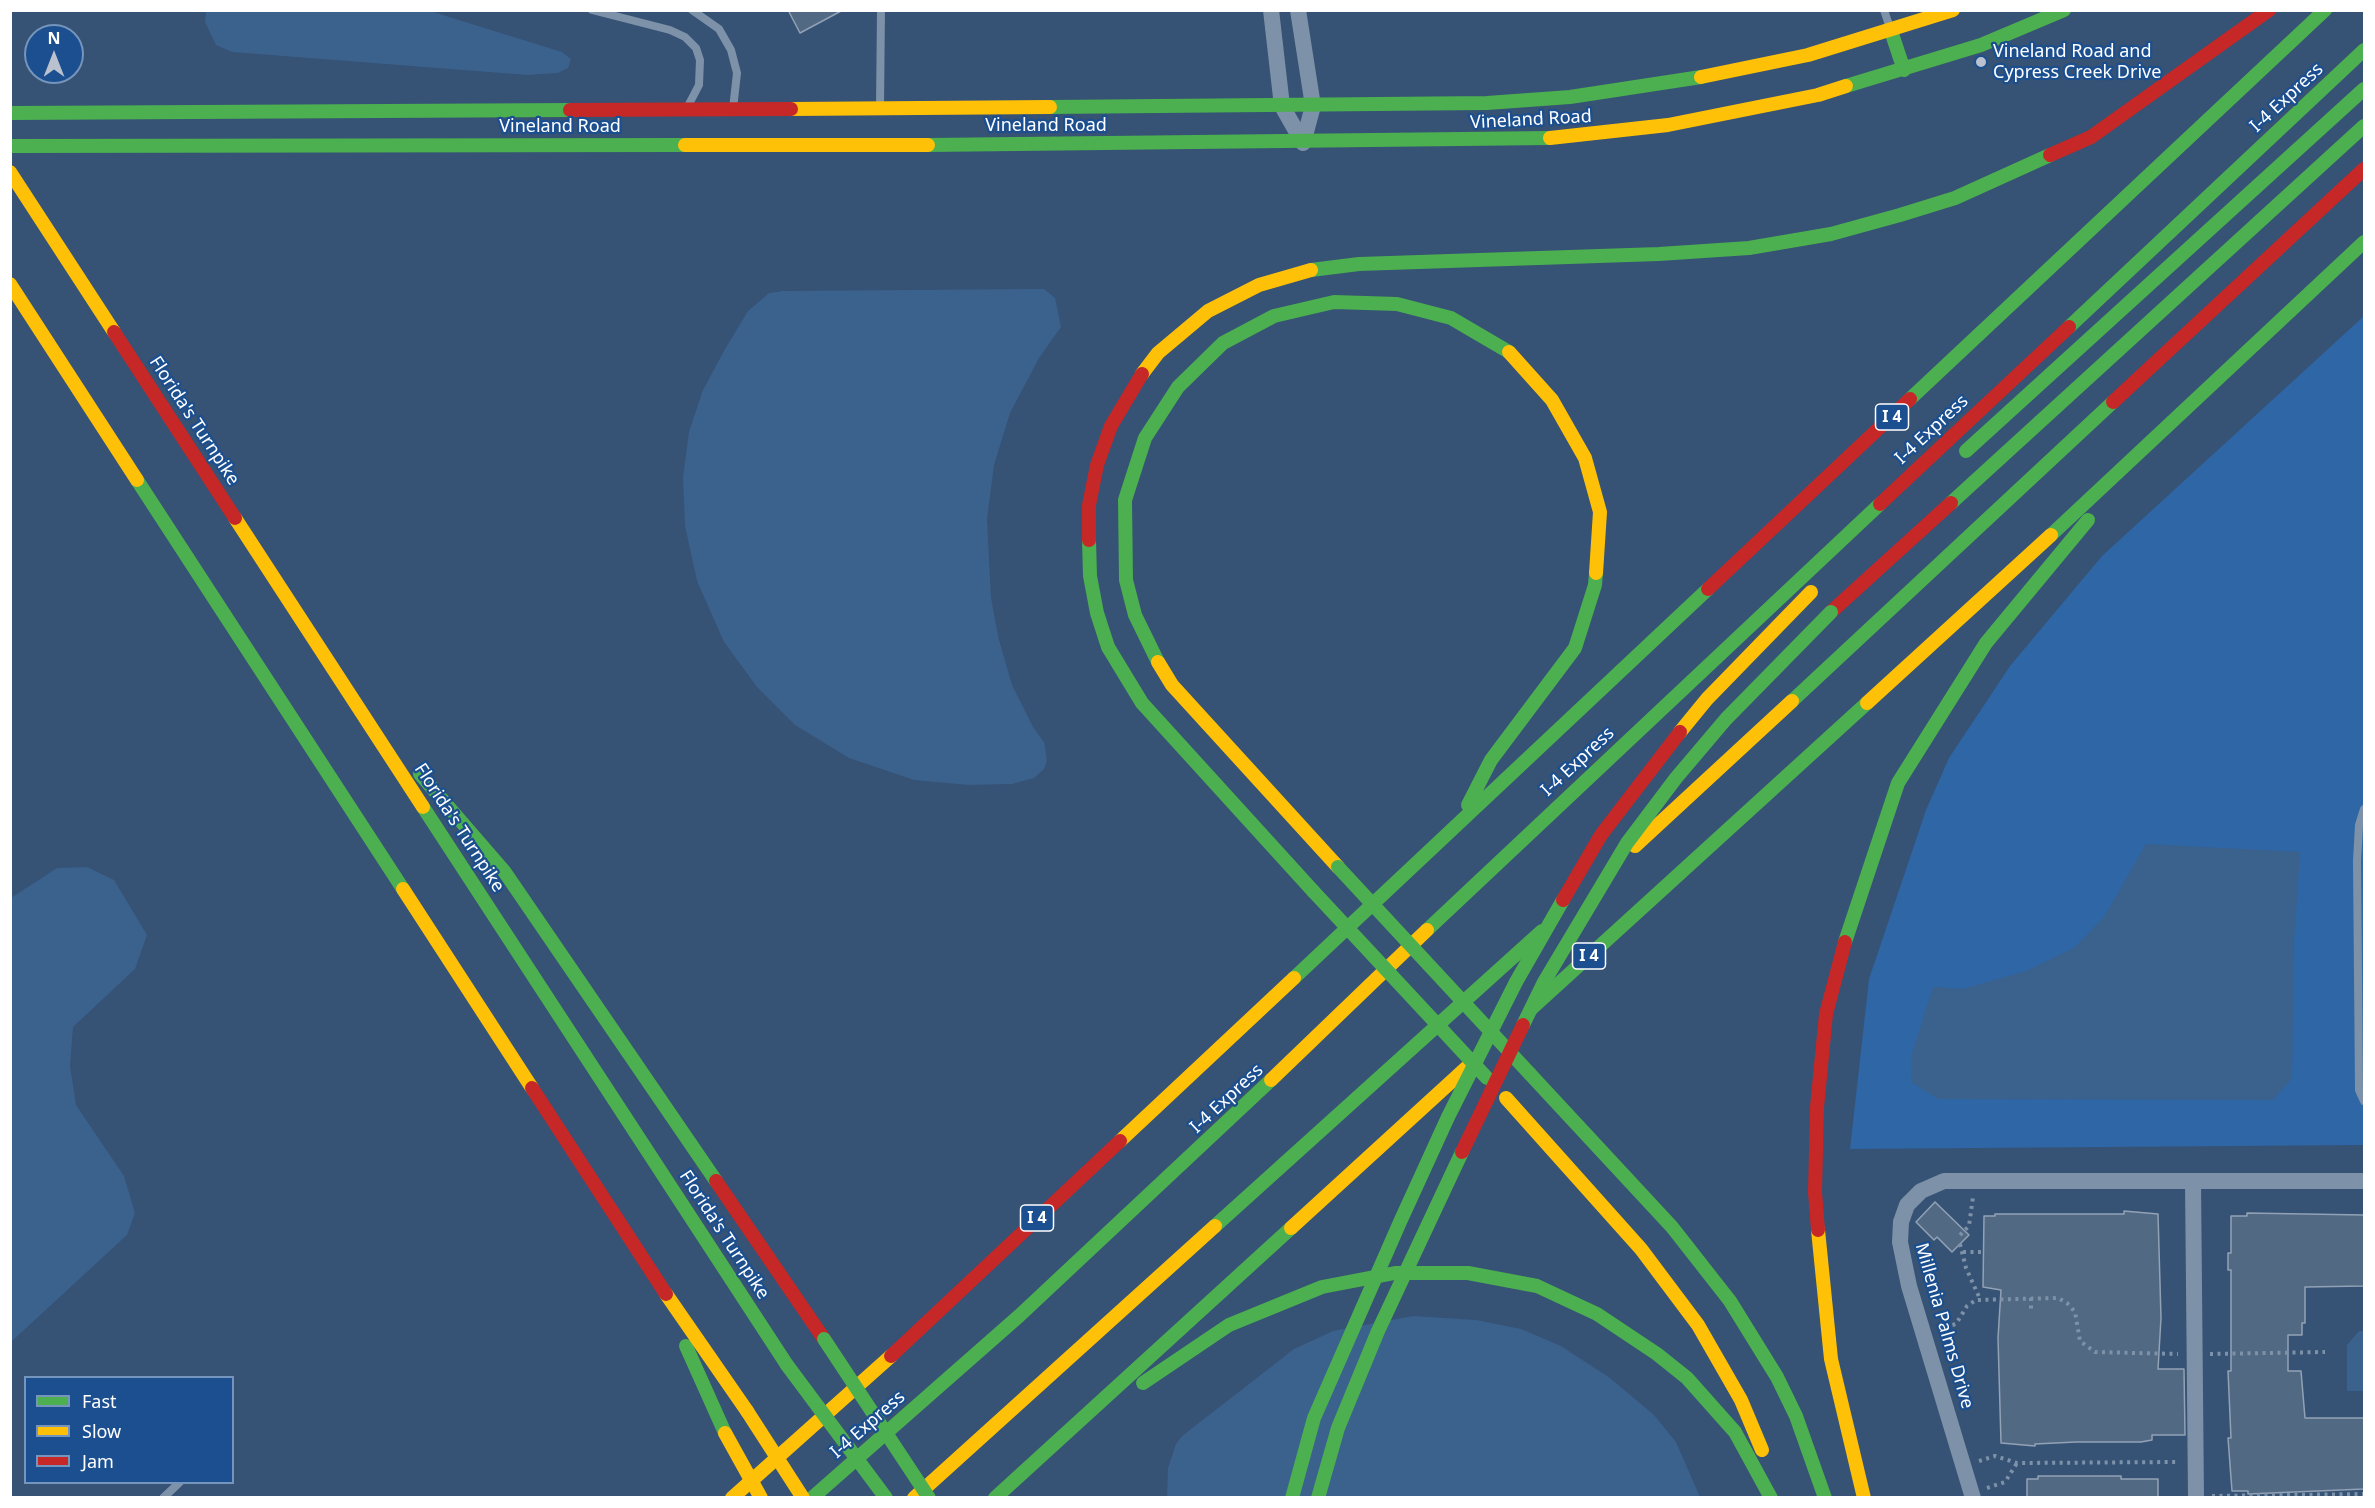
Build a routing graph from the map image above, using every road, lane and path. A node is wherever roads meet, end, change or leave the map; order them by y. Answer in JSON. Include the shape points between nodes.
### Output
{"nodes":[{"id":1,"x":592,"y":10,"type":"edge"},
{"id":2,"x":692,"y":10,"type":"edge"},
{"id":3,"x":881,"y":10,"type":"edge"},
{"id":4,"x":1271,"y":10,"type":"edge"},
{"id":5,"x":1298,"y":10,"type":"edge"},
{"id":6,"x":1884,"y":10,"type":"edge"},
{"id":7,"x":1953,"y":10,"type":"edge"},
{"id":8,"x":2064,"y":10,"type":"edge"},
{"id":9,"x":2269,"y":10,"type":"edge"},
{"id":10,"x":2325,"y":10,"type":"edge"},
{"id":11,"x":1891,"y":31,"type":"junction"},
{"id":12,"x":2364,"y":50,"type":"edge"},
{"id":13,"x":1905,"y":70,"type":"junction"},
{"id":14,"x":2364,"y":89,"type":"edge"},
{"id":15,"x":1282,"y":106,"type":"junction"},
{"id":16,"x":1313,"y":106,"type":"junction"},
{"id":17,"x":880,"y":107,"type":"junction"},
{"id":18,"x":686,"y":110,"type":"junction"},
{"id":19,"x":10,"y":113,"type":"edge"},
{"id":20,"x":2364,"y":126,"type":"edge"},
{"id":21,"x":733,"y":127,"type":"junction"},
{"id":22,"x":1303,"y":143,"type":"junction"},
{"id":23,"x":879,"y":145,"type":"junction"},
{"id":24,"x":10,"y":146,"type":"edge"},
{"id":25,"x":2364,"y":169,"type":"edge"},
{"id":26,"x":10,"y":172,"type":"edge"},
{"id":27,"x":2364,"y":242,"type":"edge"},
{"id":28,"x":10,"y":285,"type":"edge"},
{"id":29,"x":1951,"y":464,"type":"dead end"},
{"id":30,"x":2119,"y":473,"type":"junction"},
{"id":31,"x":1815,"y":588,"type":"dead end"},
{"id":32,"x":349,"y":693,"type":"junction"},
{"id":33,"x":2364,"y":809,"type":"edge"},
{"id":34,"x":1458,"y":824,"type":"junction"},
{"id":35,"x":2364,"y":1101,"type":"edge"},
{"id":36,"x":2193,"y":1180,"type":"junction"},
{"id":37,"x":1972,"y":1181,"type":"junction"},
{"id":38,"x":2364,"y":1181,"type":"edge"},
{"id":39,"x":1960,"y":1235,"type":"dead end"},
{"id":40,"x":1960,"y":1244,"type":"dead end"},
{"id":41,"x":1963,"y":1252,"type":"junction"},
{"id":42,"x":1981,"y":1252,"type":"dead end"},
{"id":43,"x":655,"y":1278,"type":"junction"},
{"id":44,"x":2031,"y":1298,"type":"junction"},
{"id":45,"x":1980,"y":1299,"type":"junction"},
{"id":46,"x":2031,"y":1311,"type":"dead end"},
{"id":47,"x":1923,"y":1333,"type":"junction"},
{"id":48,"x":2325,"y":1352,"type":"dead end"},
{"id":49,"x":2195,"y":1354,"type":"junction"},
{"id":50,"x":1059,"y":1440,"type":"junction"},
{"id":51,"x":2196,"y":1461,"type":"junction"},
{"id":52,"x":2017,"y":1463,"type":"junction"},
{"id":53,"x":1964,"y":1466,"type":"junction"},
{"id":54,"x":178,"y":1484,"type":"edge"},
{"id":55,"x":2364,"y":1494,"type":"edge"},
{"id":56,"x":1972,"y":1495,"type":"edge"},
{"id":57,"x":2273,"y":1496,"type":"edge"},
{"id":58,"x":163,"y":1497,"type":"edge"},
{"id":59,"x":732,"y":1497,"type":"edge"},
{"id":60,"x":761,"y":1497,"type":"edge"},
{"id":61,"x":803,"y":1497,"type":"edge"},
{"id":62,"x":812,"y":1497,"type":"edge"},
{"id":63,"x":886,"y":1497,"type":"edge"},
{"id":64,"x":914,"y":1497,"type":"edge"},
{"id":65,"x":929,"y":1497,"type":"edge"},
{"id":66,"x":995,"y":1497,"type":"edge"},
{"id":67,"x":1292,"y":1497,"type":"edge"},
{"id":68,"x":1318,"y":1497,"type":"edge"},
{"id":69,"x":1771,"y":1497,"type":"edge"},
{"id":70,"x":1778,"y":1497,"type":"edge"},
{"id":71,"x":1825,"y":1497,"type":"edge"},
{"id":72,"x":1864,"y":1497,"type":"edge"},
{"id":73,"x":2196,"y":1497,"type":"edge"}],
"edges":[{"from":1,"to":18,"type":"lane","via":[[670,30],[691,42],[701,70],[699,85]]},
{"from":2,"to":21,"type":"lane","via":[[719,29],[731,50],[737,73]]},
{"from":3,"to":17,"type":"lane"},
{"from":4,"to":15,"type":"street"},
{"from":5,"to":16,"type":"street"},
{"from":6,"to":11,"type":"lane"},
{"from":7,"to":11,"type":"main road","name":"Vineland Road"},
{"from":8,"to":13,"type":"main road","name":"Vineland Road","via":[[1981,45]]},
{"from":9,"to":70,"type":"main road","bridge":true,"via":[[2091,137],[1955,198],[1831,234],[1749,248],[1659,254],[1359,264],[1315,270],[1259,285],[1208,311],[1158,353],[1132,387],[1111,426],[1097,465],[1089,505],[1090,576],[1108,646],[1142,704],[1641,1249],[1698,1325],[1741,1400]]},
{"from":10,"to":34,"type":"main road","number":"I 4"},
{"from":11,"to":13,"type":"main road"},
{"from":11,"to":16,"type":"main road","name":"Vineland Road","via":[[1730,73],[1646,87],[1487,103]]},
{"from":12,"to":62,"type":"main road","name":"I-4 Express","via":[[1563,801],[1163,1183],[1019,1316]]},
{"from":13,"to":22,"type":"main road","name":"Vineland Road","via":[[1818,95],[1598,135],[1530,140]]},
{"from":14,"to":29,"type":"main road"},
{"from":15,"to":16,"type":"main road","name":"Vineland Road"},
{"from":15,"to":17,"type":"main road","name":"Vineland Road"},
{"from":15,"to":22,"type":"street"},
{"from":16,"to":22,"type":"street"},
{"from":17,"to":21,"type":"main road","name":"Vineland Road"},
{"from":17,"to":23,"type":"main road"},
{"from":18,"to":19,"type":"main road","name":"Vineland Road"},
{"from":18,"to":21,"type":"main road","name":"Vineland Road"},
{"from":20,"to":68,"type":"main road","bridge":true,"via":[[1831,612],[1726,719],[1676,778],[1627,843],[1544,982],[1378,1331],[1338,1428]]},
{"from":21,"to":23,"type":"main road","name":"Vineland Road"},
{"from":21,"to":24,"type":"main road","name":"Vineland Road"},
{"from":22,"to":23,"type":"main road","name":"Vineland Road"},
{"from":25,"to":64,"type":"main road","via":[[1552,923]]},
{"from":26,"to":32,"type":"main road","name":"Florida's Turnpike"},
{"from":27,"to":30,"type":"main road","number":"I 4"},
{"from":28,"to":43,"type":"main road"},
{"from":30,"to":50,"type":"main road","number":"I 4"},
{"from":30,"to":72,"type":"main road","via":[[2082,529],[1986,644],[1898,783],[1852,914],[1826,1014],[1817,1107],[1815,1192],[1831,1359]]},
{"from":31,"to":67,"type":"main road","bridge":true,"via":[[1707,699],[1653,765],[1601,835],[1559,906],[1448,1116],[1370,1287],[1314,1418]]},
{"from":32,"to":63,"type":"main road","name":"Florida's Turnpike","bridge":true,"via":[[787,1365]]},
{"from":32,"to":65,"type":"main road","bridge":true,"via":[[504,871]]},
{"from":33,"to":35,"type":"lane","via":[[2357,861],[2359,1090]]},
{"from":34,"to":59,"type":"main road","number":"I 4","via":[[890,1357]]},
{"from":34,"to":71,"type":"main road","bridge":true,"via":[[1491,760],[1575,648],[1595,585],[1600,512],[1585,458],[1552,400],[1507,350],[1451,318],[1397,304],[1334,302],[1274,316],[1223,343],[1178,387],[1145,438],[1125,500],[1126,580],[1149,647],[1173,685],[1672,1227],[1730,1301],[1777,1377],[1796,1416]]},
{"from":36,"to":37,"type":"street","name":"Millenia Palms Drive"},
{"from":36,"to":38,"type":"street","name":"Millenia Palms Drive"},
{"from":36,"to":49,"type":"street"},
{"from":37,"to":39,"type":"path","via":[[1973,1209],[1969,1226]]},
{"from":37,"to":47,"type":"street","name":"Millenia Palms Drive","via":[[1944,1181],[1921,1191],[1907,1205],[1901,1222],[1901,1250]]},
{"from":40,"to":41,"type":"path"},
{"from":41,"to":42,"type":"path"},
{"from":41,"to":45,"type":"path"},
{"from":43,"to":60,"type":"main road","bridge":true,"via":[[725,1433]]},
{"from":43,"to":61,"type":"main road","bridge":true},
{"from":44,"to":45,"type":"path"},
{"from":44,"to":46,"type":"path"},
{"from":44,"to":49,"type":"path","via":[[2058,1298],[2067,1303],[2075,1312],[2080,1341],[2095,1352]]},
{"from":45,"to":47,"type":"path","via":[[1967,1306],[1956,1324]]},
{"from":47,"to":53,"type":"street","name":"Millenia Palms Drive"},
{"from":48,"to":49,"type":"path"},
{"from":49,"to":51,"type":"street"},
{"from":50,"to":66,"type":"main road","number":"I 4"},
{"from":50,"to":69,"type":"main road","via":[[1229,1325],[1311,1291],[1395,1273],[1468,1273],[1537,1286],[1597,1314],[1657,1354],[1687,1378],[1735,1432]]},
{"from":51,"to":52,"type":"path"},
{"from":51,"to":73,"type":"street"},
{"from":52,"to":53,"type":"path","via":[[1995,1456]]},
{"from":52,"to":56,"type":"path","via":[[2004,1482]]},
{"from":53,"to":56,"type":"street","name":"Millenia Palms Drive"},
{"from":54,"to":58,"type":"lane"},
{"from":55,"to":57,"type":"path"},
{"from":57,"to":73,"type":"path"}]}
